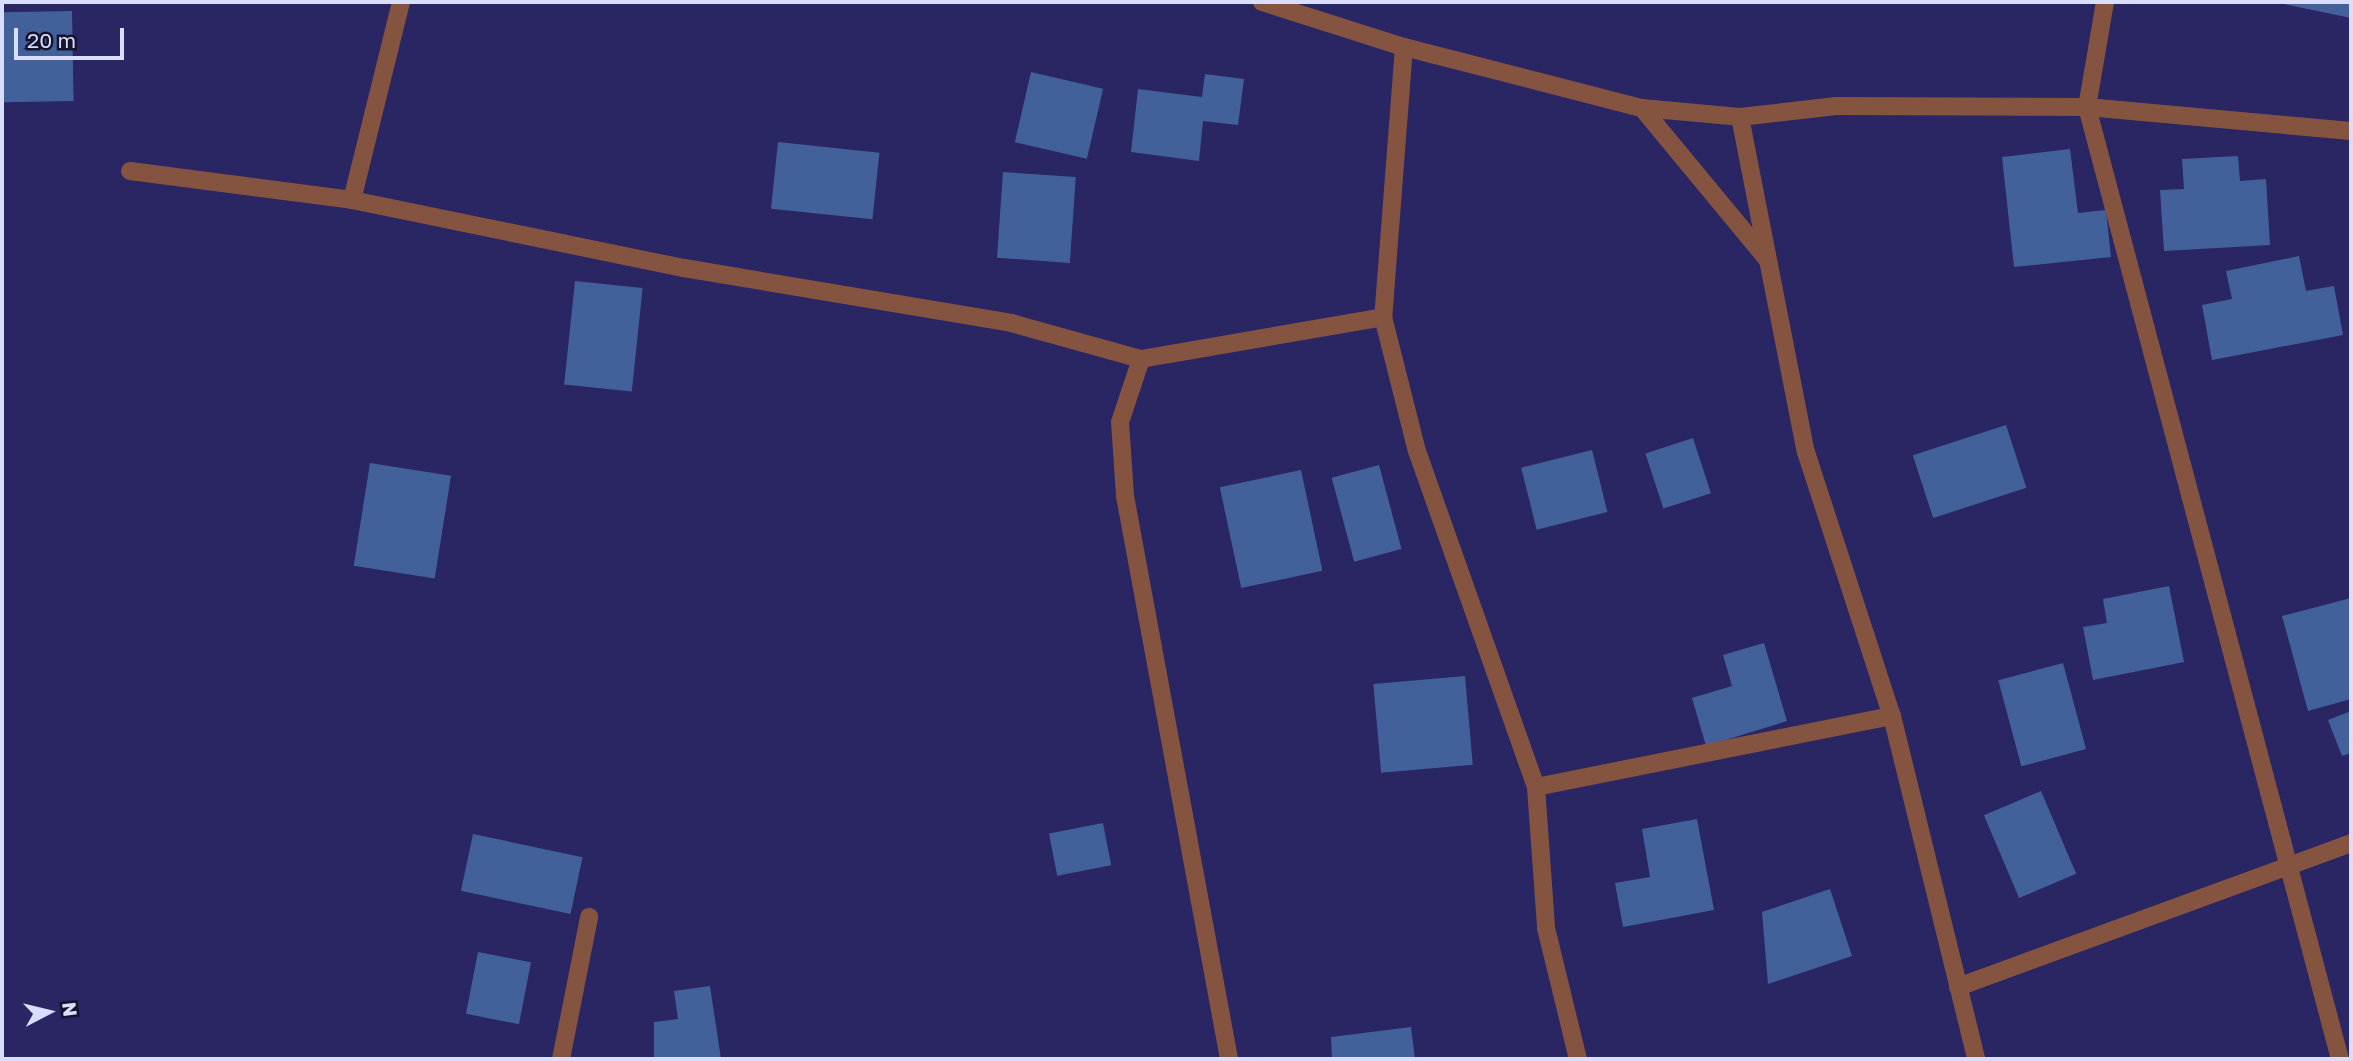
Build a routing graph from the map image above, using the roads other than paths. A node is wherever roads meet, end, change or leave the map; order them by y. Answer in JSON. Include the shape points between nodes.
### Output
{"nodes":[{"id":1,"x":401,"y":2,"type":"edge"},
{"id":2,"x":1262,"y":2,"type":"edge"},
{"id":3,"x":2105,"y":2,"type":"edge"},
{"id":4,"x":1404,"y":47,"type":"junction"},
{"id":5,"x":2087,"y":107,"type":"junction"},
{"id":6,"x":1642,"y":108,"type":"junction"},
{"id":7,"x":1740,"y":117,"type":"junction"},
{"id":8,"x":2351,"y":131,"type":"edge"},
{"id":9,"x":130,"y":171,"type":"dead end"},
{"id":10,"x":352,"y":200,"type":"junction"},
{"id":11,"x":1768,"y":261,"type":"junction"},
{"id":12,"x":1383,"y":317,"type":"junction"},
{"id":13,"x":1141,"y":359,"type":"junction"},
{"id":14,"x":1892,"y":716,"type":"junction"},
{"id":15,"x":1536,"y":787,"type":"junction"},
{"id":16,"x":2351,"y":844,"type":"edge"},
{"id":17,"x":2285,"y":866,"type":"junction"},
{"id":18,"x":589,"y":917,"type":"dead end"},
{"id":19,"x":1958,"y":987,"type":"junction"},
{"id":20,"x":561,"y":1059,"type":"edge"},
{"id":21,"x":1228,"y":1059,"type":"edge"},
{"id":22,"x":1578,"y":1059,"type":"edge"},
{"id":23,"x":1976,"y":1059,"type":"edge"},
{"id":24,"x":2340,"y":1059,"type":"edge"}],
"edges":[{"from":1,"to":10,"type":"street"},
{"from":2,"to":4,"type":"street"},
{"from":3,"to":5,"type":"street"},
{"from":4,"to":6,"type":"street"},
{"from":4,"to":12,"type":"street"},
{"from":5,"to":7,"type":"street","via":[[1836,106]]},
{"from":5,"to":8,"type":"street"},
{"from":5,"to":17,"type":"street"},
{"from":6,"to":7,"type":"street"},
{"from":6,"to":11,"type":"street"},
{"from":7,"to":11,"type":"street"},
{"from":9,"to":10,"type":"street"},
{"from":10,"to":13,"type":"street","via":[[684,268],[1011,323]]},
{"from":11,"to":14,"type":"street","via":[[1806,452]]},
{"from":12,"to":13,"type":"street"},
{"from":12,"to":15,"type":"street","via":[[1417,452]]},
{"from":13,"to":21,"type":"street","via":[[1120,422],[1125,496]]},
{"from":14,"to":15,"type":"street"},
{"from":14,"to":19,"type":"street"},
{"from":15,"to":22,"type":"street","via":[[1546,928]]},
{"from":16,"to":17,"type":"street"},
{"from":17,"to":19,"type":"street"},
{"from":17,"to":24,"type":"street"},
{"from":18,"to":20,"type":"street"},
{"from":19,"to":23,"type":"street"}]}
